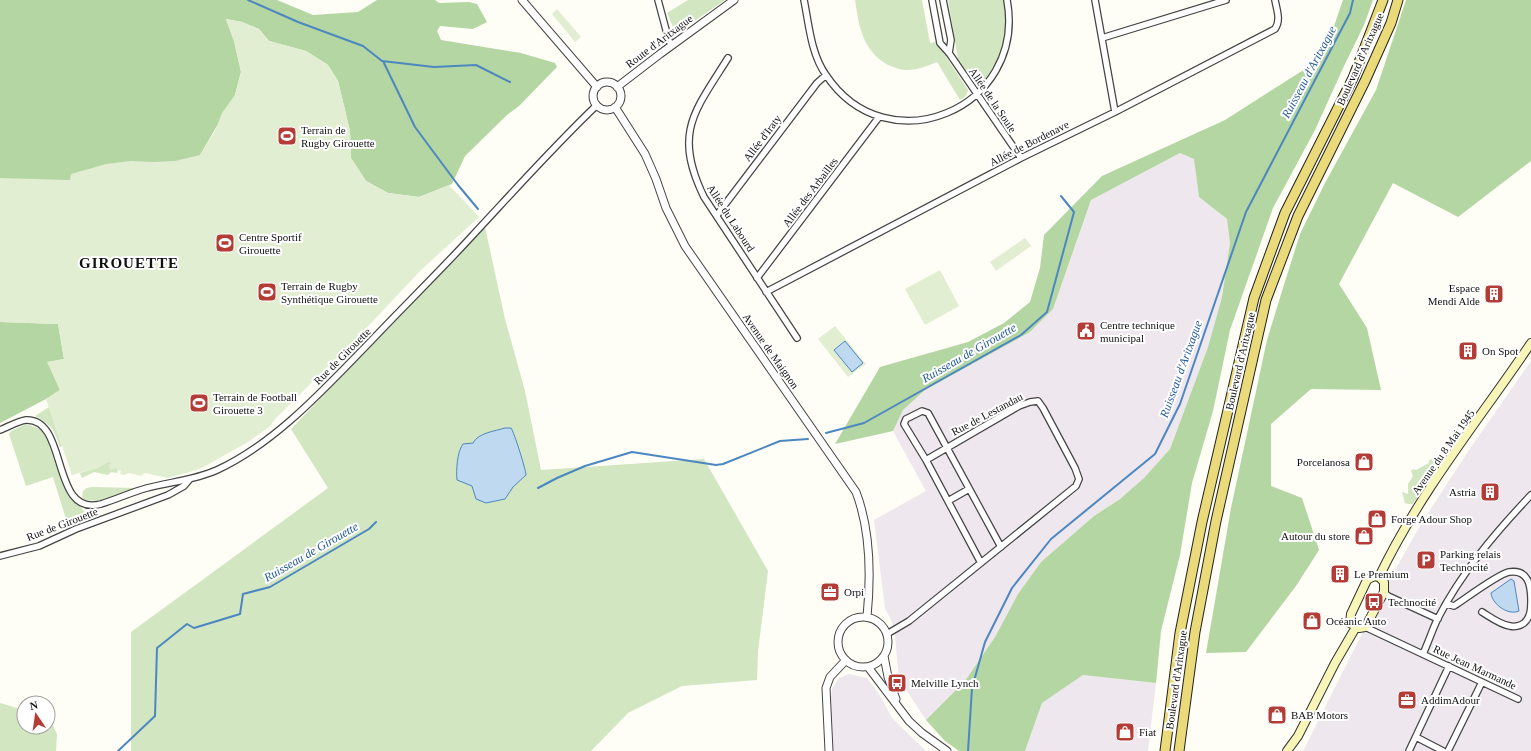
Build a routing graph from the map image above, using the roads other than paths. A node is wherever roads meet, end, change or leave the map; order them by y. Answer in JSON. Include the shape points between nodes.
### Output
{"nodes":[{"id":1,"x":522,"y":0,"type":"edge"},
{"id":2,"x":658,"y":0,"type":"edge"},
{"id":3,"x":734,"y":0,"type":"edge"},
{"id":4,"x":804,"y":0,"type":"edge"},
{"id":5,"x":932,"y":0,"type":"edge"},
{"id":6,"x":943,"y":0,"type":"edge"},
{"id":7,"x":1007,"y":0,"type":"edge"},
{"id":8,"x":1095,"y":0,"type":"edge"},
{"id":9,"x":1226,"y":0,"type":"edge"},
{"id":10,"x":1275,"y":0,"type":"edge"},
{"id":11,"x":1383,"y":0,"type":"edge"},
{"id":12,"x":1398,"y":0,"type":"edge"},
{"id":13,"x":1102,"y":38,"type":"junction"},
{"id":14,"x":672,"y":44,"type":"junction"},
{"id":15,"x":949,"y":53,"type":"junction"},
{"id":16,"x":728,"y":58,"type":"dead end"},
{"id":17,"x":826,"y":75,"type":"junction"},
{"id":18,"x":597,"y":87,"type":"junction"},
{"id":19,"x":617,"y":87,"type":"junction"},
{"id":20,"x":977,"y":94,"type":"junction"},
{"id":21,"x":597,"y":105,"type":"junction"},
{"id":22,"x":615,"y":107,"type":"junction"},
{"id":23,"x":1115,"y":112,"type":"junction"},
{"id":24,"x":879,"y":117,"type":"junction"},
{"id":25,"x":1021,"y":158,"type":"junction"},
{"id":26,"x":717,"y":215,"type":"junction"},
{"id":27,"x":758,"y":278,"type":"junction"},
{"id":28,"x":766,"y":292,"type":"junction"},
{"id":29,"x":797,"y":338,"type":"dead end"},
{"id":30,"x":1531,"y":343,"type":"edge"},
{"id":31,"x":0,"y":430,"type":"edge"},
{"id":32,"x":947,"y":447,"type":"junction"},
{"id":33,"x":926,"y":460,"type":"junction"},
{"id":34,"x":190,"y":479,"type":"junction"},
{"id":35,"x":969,"y":489,"type":"junction"},
{"id":36,"x":1531,"y":495,"type":"edge"},
{"id":37,"x":948,"y":501,"type":"junction"},
{"id":38,"x":1001,"y":547,"type":"junction"},
{"id":39,"x":0,"y":556,"type":"edge"},
{"id":40,"x":981,"y":563,"type":"junction"},
{"id":41,"x":1379,"y":577,"type":"junction"},
{"id":42,"x":1384,"y":592,"type":"junction"},
{"id":43,"x":1447,"y":604,"type":"junction"},
{"id":44,"x":1482,"y":612,"type":"dead end"},
{"id":45,"x":867,"y":618,"type":"junction"},
{"id":46,"x":1438,"y":620,"type":"junction"},
{"id":47,"x":1356,"y":627,"type":"junction"},
{"id":48,"x":1365,"y":627,"type":"junction"},
{"id":49,"x":887,"y":634,"type":"junction"},
{"id":50,"x":1423,"y":654,"type":"junction"},
{"id":51,"x":884,"y":656,"type":"junction"},
{"id":52,"x":846,"y":660,"type":"junction"},
{"id":53,"x":1449,"y":666,"type":"junction"},
{"id":54,"x":868,"y":667,"type":"junction"},
{"id":55,"x":1482,"y":682,"type":"junction"},
{"id":56,"x":1518,"y":699,"type":"dead end"},
{"id":57,"x":899,"y":707,"type":"junction"},
{"id":58,"x":1416,"y":736,"type":"junction"},
{"id":59,"x":829,"y":751,"type":"edge"},
{"id":60,"x":947,"y":751,"type":"edge"},
{"id":61,"x":1165,"y":751,"type":"edge"},
{"id":62,"x":1180,"y":751,"type":"edge"},
{"id":63,"x":1287,"y":751,"type":"edge"},
{"id":64,"x":1409,"y":751,"type":"edge"},
{"id":65,"x":1443,"y":751,"type":"edge"},
{"id":66,"x":1448,"y":751,"type":"edge"}],
"edges":[{"from":1,"to":18,"type":"street"},
{"from":2,"to":14,"type":"street"},
{"from":3,"to":14,"type":"street","name":"Route d'Aritxague"},
{"from":4,"to":17,"type":"street","via":[[812,42]]},
{"from":5,"to":15,"type":"street","name":"Allée de la Soule","via":[[940,43]]},
{"from":6,"to":15,"type":"street","via":[[951,40]]},
{"from":7,"to":20,"type":"street","via":[[1009,24],[1005,53],[991,79]]},
{"from":8,"to":13,"type":"street"},
{"from":9,"to":13,"type":"street"},
{"from":10,"to":23,"type":"street","name":"Allée de Bordenave","via":[[1279,18],[1274,29]]},
{"from":11,"to":61,"type":"main road","name":"Boulevard d'Aritxague","via":[[1353,78],[1285,213],[1254,298],[1202,522],[1180,633]]},
{"from":12,"to":62,"type":"main road","name":"Boulevard d'Aritxague","via":[[1391,23],[1365,81],[1298,216],[1266,300],[1216,521],[1195,632]]},
{"from":13,"to":23,"type":"street"},
{"from":14,"to":19,"type":"street","name":"Route d'Aritxague"},
{"from":15,"to":20,"type":"street","name":"Allée de la Soule"},
{"from":16,"to":26,"type":"street","name":"Allée du Labourd","via":[[698,106],[689,137],[689,159],[693,173],[704,197]]},
{"from":17,"to":24,"type":"street","via":[[844,96]]},
{"from":17,"to":26,"type":"street","name":"Allée d'Iraty","via":[[817,83]]},
{"from":18,"to":19,"type":"street","via":[[611,82]]},
{"from":18,"to":21,"type":"street","via":[[594,94]]},
{"from":19,"to":22,"type":"street","via":[[621,95]]},
{"from":20,"to":24,"type":"street","via":[[959,107],[931,119],[910,121]]},
{"from":20,"to":25,"type":"street","name":"Allée de la Soule"},
{"from":21,"to":22,"type":"street","via":[[604,109]]},
{"from":21,"to":34,"type":"street","name":"Rue de Girouette","via":[[337,376],[284,426],[254,449],[217,470]]},
{"from":22,"to":45,"type":"street","name":"Avenue de Maignon","via":[[645,154],[666,208],[685,246],[856,492],[864,516],[869,566]]},
{"from":23,"to":25,"type":"street","name":"Allée de Bordenave"},
{"from":24,"to":27,"type":"street","name":"Allée des Arbailles"},
{"from":25,"to":28,"type":"street","name":"Allée de Bordenave"},
{"from":26,"to":27,"type":"street","name":"Allée du Labourd"},
{"from":27,"to":28,"type":"street","name":"Allée du Labourd"},
{"from":28,"to":29,"type":"street","name":"Allée du Labourd"},
{"from":30,"to":41,"type":"main road","name":"Avenue du 8 Mai 1945","via":[[1411,518]]},
{"from":31,"to":34,"type":"street","via":[[25,420],[43,427],[52,438],[70,492],[89,505],[99,505],[146,488]]},
{"from":32,"to":33,"type":"street","name":"Rue de Lestandau"},
{"from":32,"to":33,"type":"street","name":"Rue de Lestandau","via":[[928,413],[922,411],[906,419],[904,424]]},
{"from":32,"to":35,"type":"street","name":"Rue de Lestandau"},
{"from":32,"to":38,"type":"street","name":"Rue de Lestandau","via":[[1030,402],[1038,402],[1076,468],[1079,479],[1076,486]]},
{"from":33,"to":37,"type":"street","name":"Rue de Lestandau"},
{"from":34,"to":39,"type":"street","name":"Rue de Girouette","via":[[184,486],[168,495],[76,529],[39,546]]},
{"from":35,"to":37,"type":"street"},
{"from":35,"to":38,"type":"street","name":"Rue de Lestandau"},
{"from":36,"to":43,"type":"street","name":"Rue Jean Marmande","via":[[1478,556]]},
{"from":37,"to":40,"type":"street","name":"Rue de Lestandau"},
{"from":38,"to":40,"type":"street","name":"Rue de Lestandau"},
{"from":40,"to":49,"type":"street","name":"Rue de Lestandau","via":[[909,622]]},
{"from":41,"to":42,"type":"main road","via":[[1384,582]]},
{"from":41,"to":47,"type":"main road","via":[[1374,576],[1367,580],[1351,614],[1350,623]]},
{"from":42,"to":46,"type":"street"},
{"from":42,"to":48,"type":"main road"},
{"from":43,"to":44,"type":"street","via":[[1454,606],[1505,574],[1519,572],[1525,575],[1530,582],[1531,594],[1530,614],[1524,623],[1516,627],[1508,626]]},
{"from":43,"to":46,"type":"street","name":"Rue Jean Marmande"},
{"from":45,"to":49,"type":"street","via":[[879,623]]},
{"from":45,"to":52,"type":"street","via":[[853,619],[841,630],[838,646]]},
{"from":46,"to":50,"type":"street","name":"Rue Jean Marmande"},
{"from":47,"to":48,"type":"main road"},
{"from":47,"to":63,"type":"main road","via":[[1335,662],[1298,736]]},
{"from":48,"to":50,"type":"street","name":"Rue Jean Marmande"},
{"from":49,"to":51,"type":"street","via":[[887,649]]},
{"from":50,"to":53,"type":"street","name":"Rue Jean Marmande"},
{"from":51,"to":54,"type":"street"},
{"from":51,"to":57,"type":"street","via":[[888,677]]},
{"from":52,"to":54,"type":"street","via":[[856,666]]},
{"from":52,"to":59,"type":"street","via":[[830,677],[826,688]]},
{"from":53,"to":55,"type":"street","name":"Rue Jean Marmande"},
{"from":53,"to":58,"type":"street"},
{"from":54,"to":57,"type":"street"},
{"from":55,"to":56,"type":"street","name":"Rue Jean Marmande"},
{"from":55,"to":66,"type":"street"},
{"from":57,"to":60,"type":"street","via":[[922,733]]},
{"from":58,"to":64,"type":"street"},
{"from":58,"to":65,"type":"street"}]}
